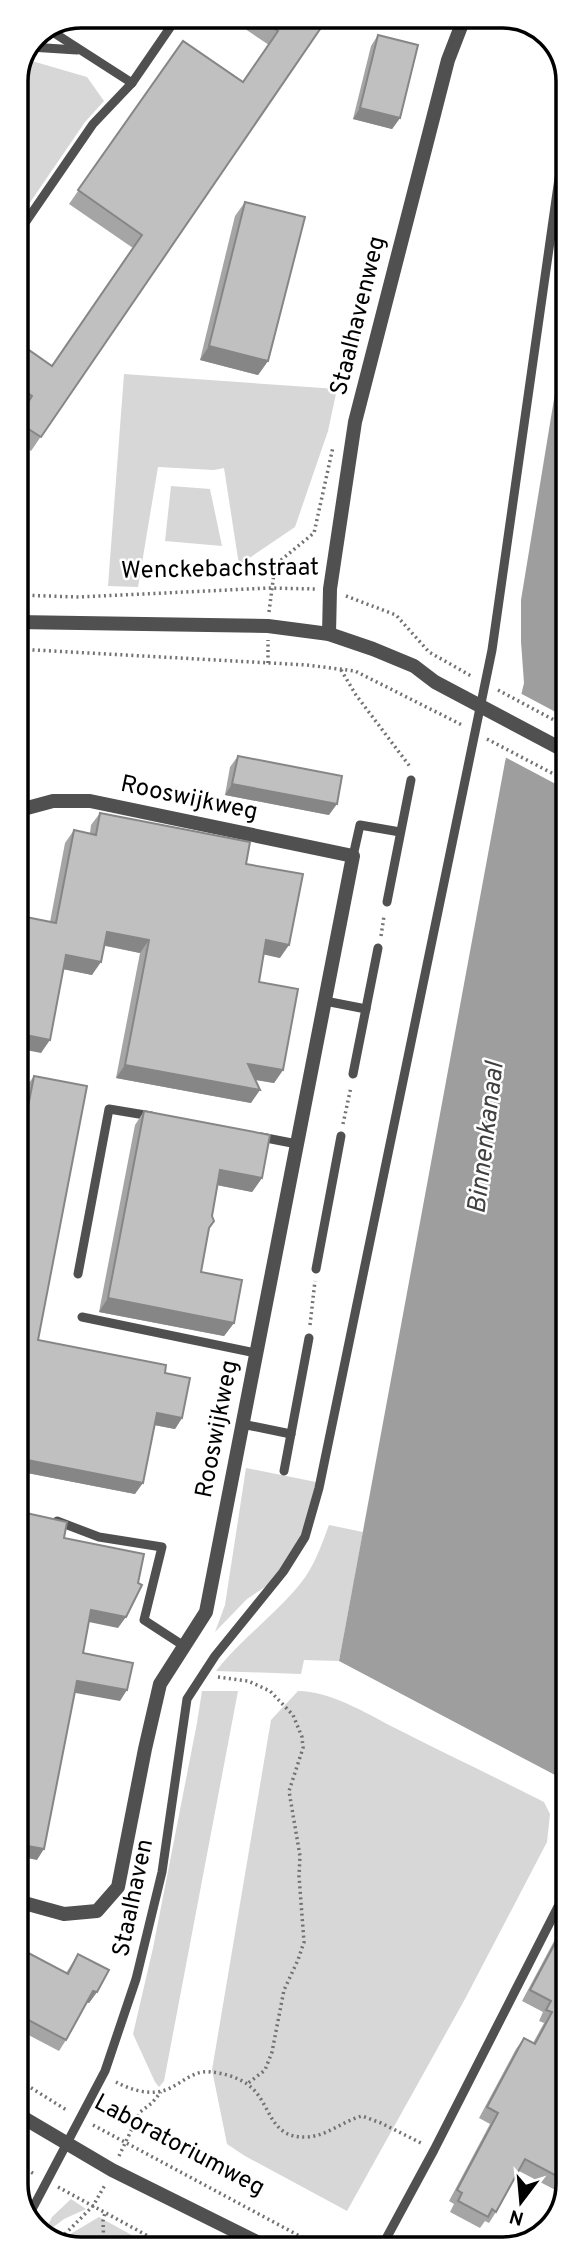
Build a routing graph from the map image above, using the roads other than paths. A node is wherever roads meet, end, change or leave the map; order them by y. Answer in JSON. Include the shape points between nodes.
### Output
{"nodes":[{"id":1,"x":170,"y":28,"type":"edge"},
{"id":2,"x":461,"y":28,"type":"edge"},
{"id":3,"x":56,"y":35,"type":"edge"},
{"id":4,"x":40,"y":48,"type":"edge"},
{"id":5,"x":78,"y":50,"type":"junction"},
{"id":6,"x":132,"y":83,"type":"junction"},
{"id":7,"x":556,"y":199,"type":"edge"},
{"id":8,"x":28,"y":219,"type":"edge"},
{"id":9,"x":28,"y":622,"type":"edge"},
{"id":10,"x":329,"y":634,"type":"junction"},
{"id":11,"x":556,"y":746,"type":"edge"},
{"id":12,"x":411,"y":780,"type":"road end"},
{"id":13,"x":28,"y":808,"type":"edge"},
{"id":14,"x":400,"y":832,"type":"junction"},
{"id":15,"x":353,"y":856,"type":"junction"},
{"id":16,"x":387,"y":902,"type":"road end"},
{"id":17,"x":378,"y":948,"type":"road end"},
{"id":18,"x":325,"y":1001,"type":"junction"},
{"id":19,"x":366,"y":1009,"type":"junction"},
{"id":20,"x":354,"y":1074,"type":"road end"},
{"id":21,"x":163,"y":1119,"type":"edge"},
{"id":22,"x":341,"y":1136,"type":"road end"},
{"id":23,"x":257,"y":1137,"type":"edge"},
{"id":24,"x":297,"y":1144,"type":"junction"},
{"id":25,"x":316,"y":1269,"type":"road end"},
{"id":26,"x":78,"y":1274,"type":"dead end"},
{"id":27,"x":82,"y":1317,"type":"dead end"},
{"id":28,"x":309,"y":1338,"type":"road end"},
{"id":29,"x":256,"y":1353,"type":"junction"},
{"id":30,"x":242,"y":1424,"type":"junction"},
{"id":31,"x":291,"y":1434,"type":"junction"},
{"id":32,"x":284,"y":1471,"type":"dead end"},
{"id":33,"x":49,"y":1519,"type":"edge"},
{"id":34,"x":184,"y":1646,"type":"junction"},
{"id":35,"x":28,"y":1904,"type":"edge"},
{"id":36,"x":556,"y":1911,"type":"edge"},
{"id":37,"x":28,"y":2121,"type":"edge"},
{"id":38,"x":67,"y":2144,"type":"junction"},
{"id":39,"x":33,"y":2205,"type":"edge"},
{"id":40,"x":241,"y":2233,"type":"junction"},
{"id":41,"x":239,"y":2237,"type":"edge"},
{"id":42,"x":248,"y":2237,"type":"edge"},
{"id":43,"x":387,"y":2237,"type":"edge"}],
"edges":[{"from":1,"to":6,"type":"lane"},
{"from":2,"to":10,"type":"street","name":"Staalhavenweg","via":[[449,60],[355,422],[330,589]]},
{"from":3,"to":5,"type":"lane"},
{"from":4,"to":5,"type":"lane"},
{"from":5,"to":6,"type":"lane"},
{"from":6,"to":8,"type":"lane","via":[[93,124]]},
{"from":7,"to":38,"type":"lane","name":"Staalhaven","via":[[492,650],[319,1488],[305,1537],[187,1699],[162,1872],[136,1979],[103,2075]]},
{"from":9,"to":10,"type":"street","via":[[268,626]]},
{"from":10,"to":11,"type":"street","via":[[414,666],[435,682]]},
{"from":12,"to":14,"type":"lane"},
{"from":13,"to":15,"type":"street","name":"Rooswijkweg","via":[[53,801],[90,801]]},
{"from":14,"to":15,"type":"lane","name":"Rooswijkweg","via":[[360,825]]},
{"from":14,"to":16,"type":"lane"},
{"from":15,"to":18,"type":"street","name":"Rooswijkweg"},
{"from":17,"to":19,"type":"lane"},
{"from":18,"to":19,"type":"lane"},
{"from":18,"to":24,"type":"street","name":"Rooswijkweg"},
{"from":19,"to":20,"type":"lane"},
{"from":21,"to":26,"type":"lane","via":[[109,1108]]},
{"from":22,"to":25,"type":"lane"},
{"from":23,"to":24,"type":"lane"},
{"from":24,"to":29,"type":"street","name":"Rooswijkweg"},
{"from":27,"to":29,"type":"lane"},
{"from":28,"to":31,"type":"lane"},
{"from":29,"to":30,"type":"street","name":"Rooswijkweg"},
{"from":30,"to":31,"type":"lane"},
{"from":30,"to":34,"type":"street","name":"Rooswijkweg","via":[[205,1612]]},
{"from":31,"to":32,"type":"lane"},
{"from":33,"to":34,"type":"lane","via":[[99,1537],[163,1547],[144,1620]]},
{"from":34,"to":35,"type":"street","name":"Rooswijkweg","via":[[160,1684],[118,1887],[97,1911],[64,1914]]},
{"from":36,"to":43,"type":"lane"},
{"from":37,"to":38,"type":"street","name":"Laboratoriumweg"},
{"from":38,"to":39,"type":"lane","name":"Staalhaven"},
{"from":38,"to":40,"type":"street","name":"Laboratoriumweg","via":[[112,2171]]},
{"from":40,"to":41,"type":"lane"},
{"from":40,"to":42,"type":"street","name":"Laboratoriumweg"}]}
